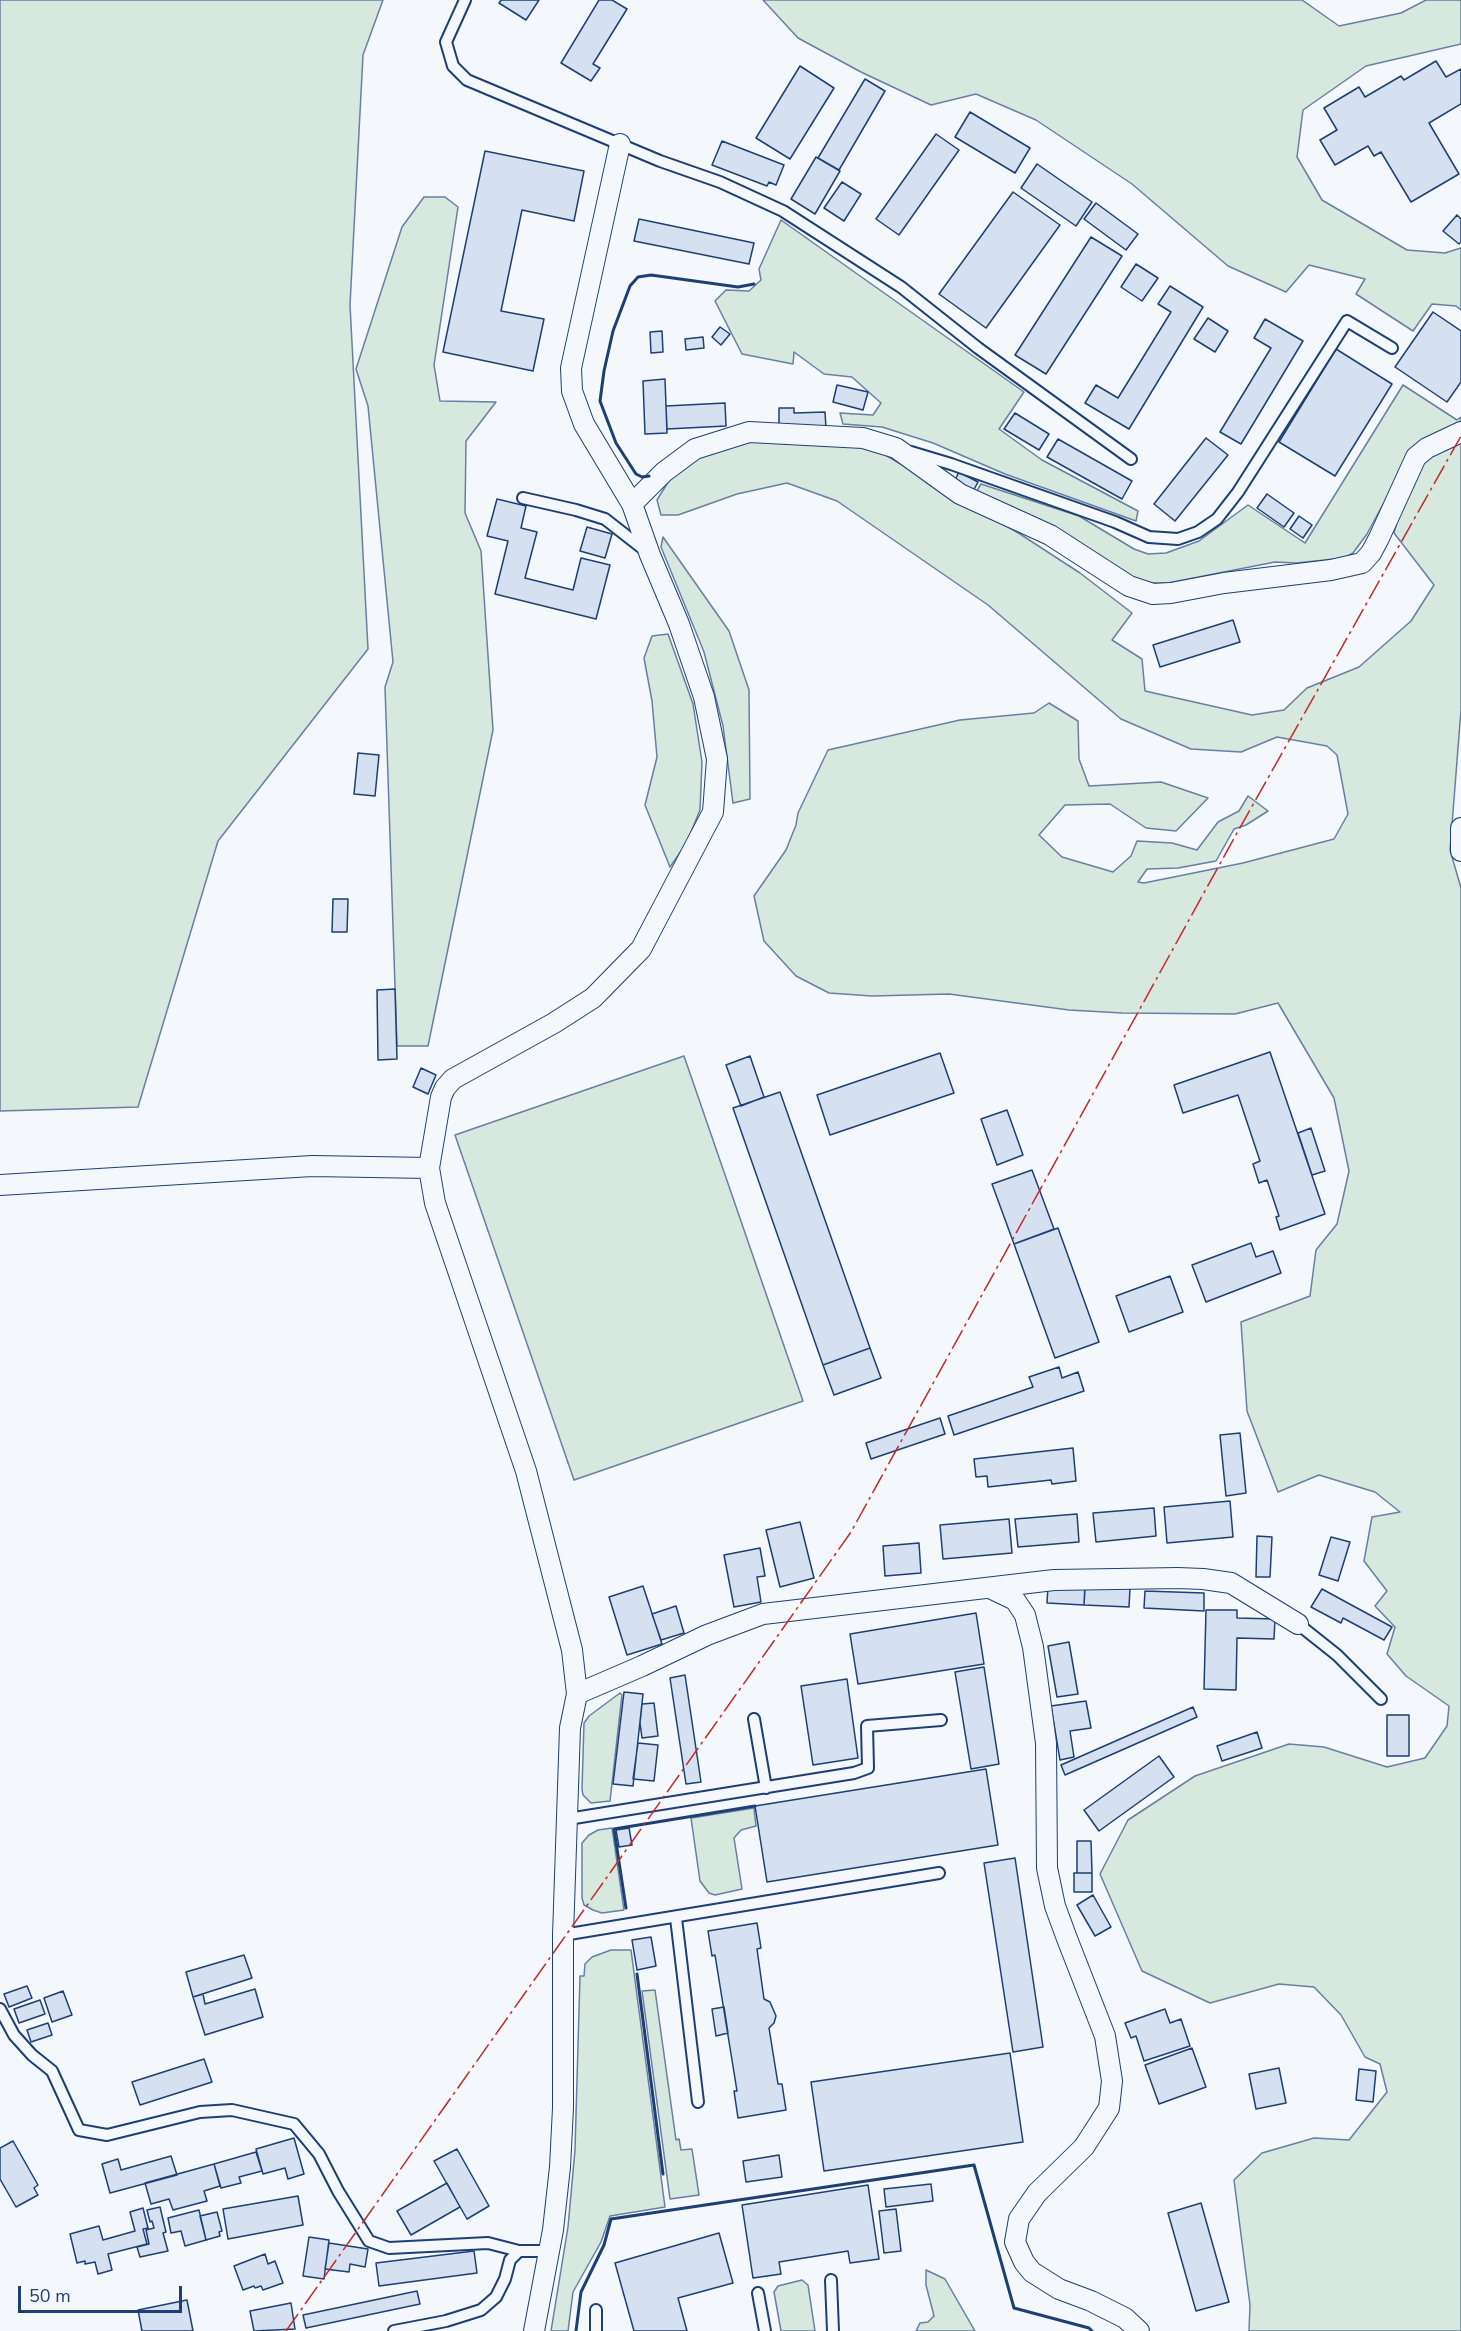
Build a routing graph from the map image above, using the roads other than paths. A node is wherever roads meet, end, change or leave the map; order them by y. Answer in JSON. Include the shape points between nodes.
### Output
{"nodes":[{"id":1,"x":465,"y":0,"type":"edge"},
{"id":2,"x":620,"y":144,"type":"junction"},
{"id":3,"x":1392,"y":348,"type":"dead end"},
{"id":4,"x":1461,"y":432,"type":"edge"},
{"id":5,"x":896,"y":448,"type":"junction"},
{"id":6,"x":1131,"y":459,"type":"dead end"},
{"id":7,"x":523,"y":498,"type":"dead end"},
{"id":8,"x":632,"y":504,"type":"junction"},
{"id":9,"x":650,"y":555,"type":"junction"},
{"id":10,"x":1461,"y":828,"type":"edge"},
{"id":11,"x":1461,"y":851,"type":"edge"},
{"id":12,"x":429,"y":1168,"type":"junction"},
{"id":13,"x":0,"y":1185,"type":"edge"},
{"id":14,"x":990,"y":1588,"type":"junction"},
{"id":15,"x":1298,"y":1624,"type":"joint"},
{"id":16,"x":577,"y":1694,"type":"junction"},
{"id":17,"x":1381,"y":1699,"type":"dead end"},
{"id":18,"x":754,"y":1719,"type":"dead end"},
{"id":19,"x":941,"y":1720,"type":"dead end"},
{"id":20,"x":766,"y":1788,"type":"junction"},
{"id":21,"x":568,"y":1819,"type":"junction"},
{"id":22,"x":939,"y":1873,"type":"dead end"},
{"id":23,"x":676,"y":1918,"type":"junction"},
{"id":24,"x":563,"y":1935,"type":"junction"},
{"id":25,"x":0,"y":2009,"type":"edge"},
{"id":26,"x":698,"y":2102,"type":"dead end"},
{"id":27,"x":519,"y":2251,"type":"junction"},
{"id":28,"x":549,"y":2251,"type":"junction"},
{"id":29,"x":831,"y":2280,"type":"dead end"},
{"id":30,"x":758,"y":2293,"type":"dead end"},
{"id":31,"x":596,"y":2310,"type":"dead end"},
{"id":32,"x":394,"y":2331,"type":"edge"},
{"id":33,"x":534,"y":2331,"type":"edge"},
{"id":34,"x":596,"y":2331,"type":"edge"},
{"id":35,"x":765,"y":2331,"type":"edge"},
{"id":36,"x":833,"y":2331,"type":"edge"},
{"id":37,"x":1140,"y":2331,"type":"edge"}],
"edges":[{"from":1,"to":2,"type":"lane","via":[[446,42],[453,66],[467,80]]},
{"from":2,"to":6,"type":"lane","via":[[783,211],[901,287]]},
{"from":2,"to":8,"type":"street","via":[[571,368],[572,391],[584,424]]},
{"from":3,"to":5,"type":"lane","via":[[1347,321],[1238,492],[1217,519],[1178,539],[1149,537],[951,464]]},
{"from":4,"to":5,"type":"street","via":[[1416,457],[1371,554],[1362,563],[1153,594],[1129,586],[1050,535],[960,494]]},
{"from":5,"to":8,"type":"street","via":[[863,438],[748,432],[695,449],[664,472]]},
{"from":7,"to":9,"type":"lane","via":[[605,519]]},
{"from":8,"to":9,"type":"street"},
{"from":9,"to":12,"type":"street","via":[[704,698],[717,759],[713,812],[641,950],[593,998],[453,1079],[445,1088]]},
{"from":10,"to":11,"type":"street"},
{"from":12,"to":13,"type":"street","via":[[312,1166]]},
{"from":12,"to":16,"type":"street","via":[[435,1203],[526,1471],[572,1650]]},
{"from":14,"to":15,"type":"street","via":[[1054,1580],[1203,1579],[1231,1584]]},
{"from":14,"to":16,"type":"street","via":[[763,1614]]},
{"from":14,"to":37,"type":"street","via":[[1015,1600],[1028,1625],[1046,1743],[1047,1868],[1062,1926],[1105,2036],[1112,2081],[1109,2108],[1084,2147],[1037,2193],[1019,2219],[1015,2242],[1032,2272],[1059,2289],[1125,2318]]},
{"from":15,"to":17,"type":"lane","via":[[1337,1655]]},
{"from":16,"to":21,"type":"street","via":[[570,1728]]},
{"from":18,"to":20,"type":"lane"},
{"from":19,"to":20,"type":"lane","via":[[867,1726],[868,1768]]},
{"from":20,"to":21,"type":"lane"},
{"from":21,"to":24,"type":"street"},
{"from":22,"to":23,"type":"lane"},
{"from":23,"to":24,"type":"lane"},
{"from":23,"to":26,"type":"lane"},
{"from":24,"to":28,"type":"street","via":[[560,2167]]},
{"from":25,"to":27,"type":"lane","via":[[14,2035],[52,2072],[79,2130],[106,2135],[200,2112],[232,2110],[294,2124],[319,2154],[369,2241],[389,2248],[488,2243]]},
{"from":27,"to":28,"type":"lane"},
{"from":27,"to":32,"type":"lane","via":[[510,2260],[496,2297],[481,2310]]},
{"from":28,"to":33,"type":"street"},
{"from":29,"to":36,"type":"lane"},
{"from":30,"to":35,"type":"lane"},
{"from":31,"to":34,"type":"lane"}]}
